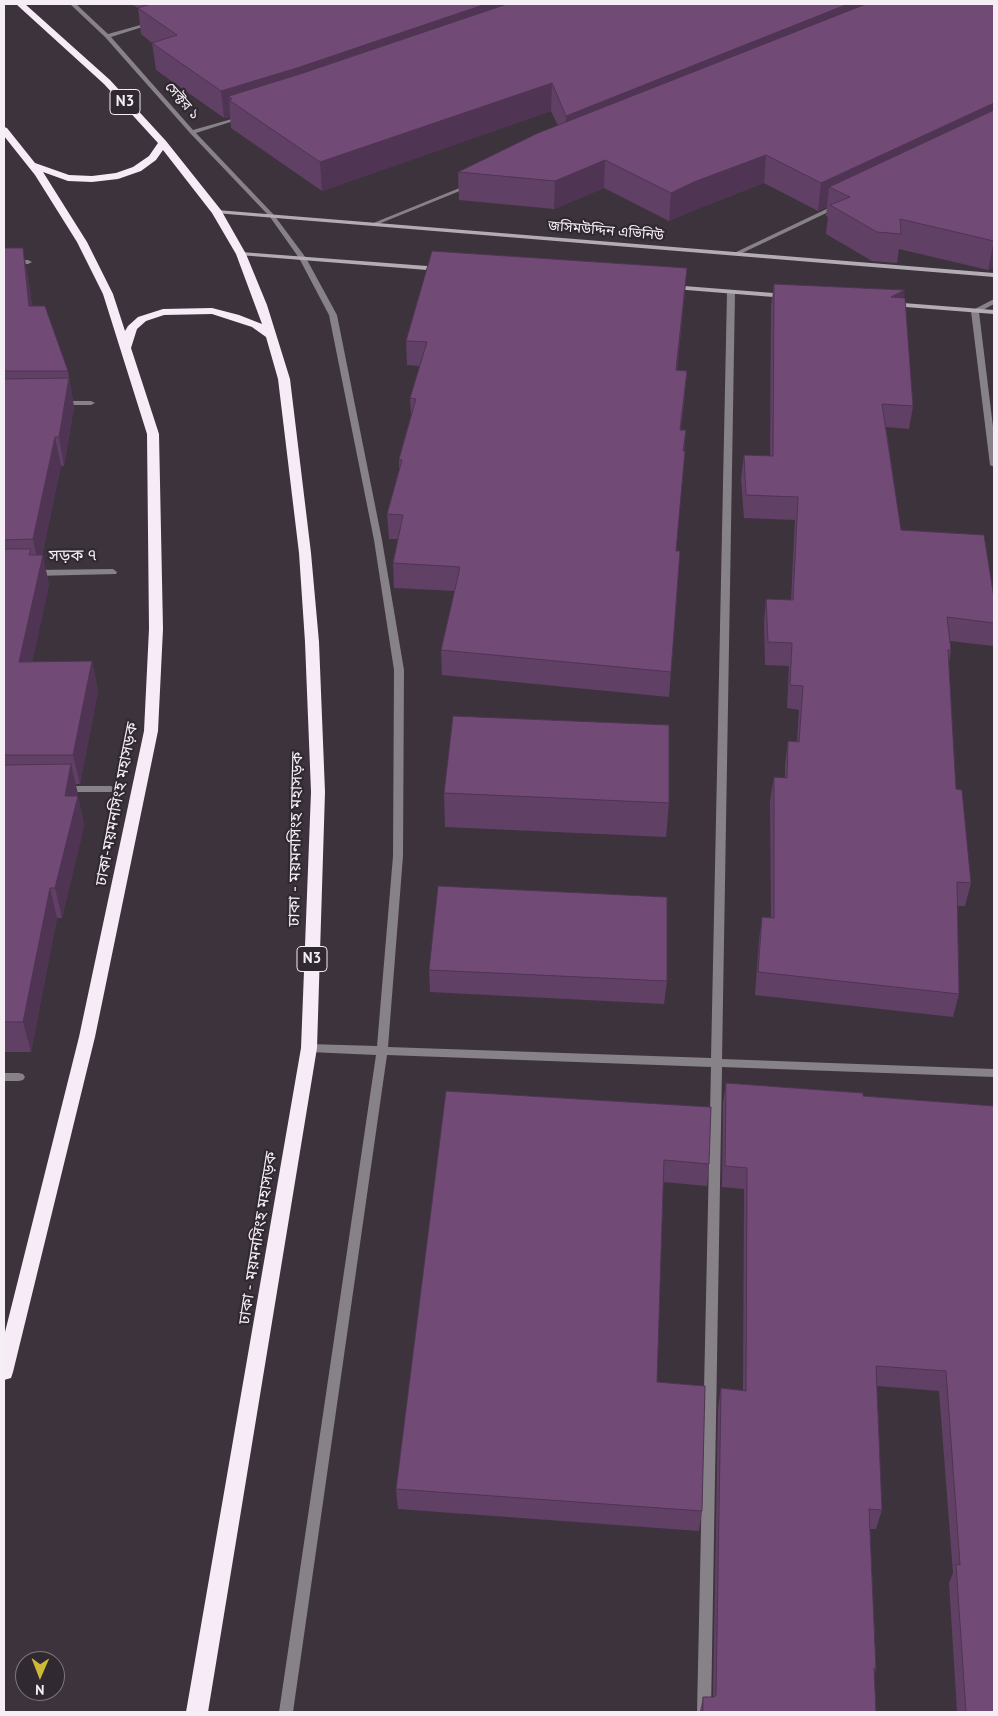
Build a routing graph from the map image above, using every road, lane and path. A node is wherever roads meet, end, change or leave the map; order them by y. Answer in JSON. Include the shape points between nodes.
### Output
{"nodes":[{"id":1,"x":20,"y":4,"type":"edge"},
{"id":2,"x":73,"y":4,"type":"edge"},
{"id":3,"x":161,"y":20,"type":"edge"},
{"id":4,"x":108,"y":36,"type":"junction"},
{"id":5,"x":247,"y":114,"type":"edge"},
{"id":6,"x":4,"y":130,"type":"edge"},
{"id":7,"x":192,"y":132,"type":"junction"},
{"id":8,"x":163,"y":143,"type":"junction"},
{"id":9,"x":31,"y":165,"type":"junction"},
{"id":10,"x":475,"y":183,"type":"edge"},
{"id":11,"x":843,"y":204,"type":"edge"},
{"id":12,"x":217,"y":212,"type":"junction"},
{"id":13,"x":272,"y":216,"type":"junction"},
{"id":14,"x":374,"y":224,"type":"junction"},
{"id":15,"x":240,"y":254,"type":"junction"},
{"id":16,"x":736,"y":254,"type":"junction"},
{"id":17,"x":302,"y":258,"type":"junction"},
{"id":18,"x":4,"y":262,"type":"edge"},
{"id":19,"x":28,"y":262,"type":"dead end"},
{"id":20,"x":448,"y":270,"type":"edge"},
{"id":21,"x":994,"y":274,"type":"edge"},
{"id":22,"x":662,"y":287,"type":"edge"},
{"id":23,"x":731,"y":292,"type":"junction"},
{"id":24,"x":799,"y":297,"type":"edge"},
{"id":25,"x":994,"y":301,"type":"edge"},
{"id":26,"x":887,"y":304,"type":"edge"},
{"id":27,"x":975,"y":311,"type":"junction"},
{"id":28,"x":994,"y":312,"type":"edge"},
{"id":29,"x":271,"y":335,"type":"junction"},
{"id":30,"x":126,"y":347,"type":"junction"},
{"id":31,"x":52,"y":403,"type":"edge"},
{"id":32,"x":91,"y":403,"type":"dead end"},
{"id":33,"x":994,"y":465,"type":"edge"},
{"id":34,"x":113,"y":572,"type":"dead end"},
{"id":35,"x":24,"y":573,"type":"edge"},
{"id":36,"x":52,"y":789,"type":"edge"},
{"id":37,"x":111,"y":789,"type":"dead end"},
{"id":38,"x":309,"y":1048,"type":"junction"},
{"id":39,"x":382,"y":1051,"type":"junction"},
{"id":40,"x":716,"y":1063,"type":"junction"},
{"id":41,"x":994,"y":1073,"type":"edge"},
{"id":42,"x":4,"y":1077,"type":"edge"},
{"id":43,"x":19,"y":1077,"type":"dead end"},
{"id":44,"x":4,"y":1372,"type":"edge"},
{"id":45,"x":197,"y":1712,"type":"edge"},
{"id":46,"x":286,"y":1712,"type":"edge"},
{"id":47,"x":704,"y":1712,"type":"edge"}],
"edges":[{"from":1,"to":8,"type":"highway","number":"N3","via":[[107,82]]},
{"from":2,"to":4,"type":"street","name":"সেক্টর ১"},
{"from":3,"to":4,"type":"street"},
{"from":4,"to":7,"type":"street","name":"সেক্টর ১"},
{"from":5,"to":7,"type":"street"},
{"from":6,"to":9,"type":"highway","name":"ঢাকা-ময়মনসিংহ মহাসড়ক"},
{"from":7,"to":13,"type":"street","name":"সেক্টর ১"},
{"from":8,"to":9,"type":"highway","via":[[153,158],[118,176],[68,178]]},
{"from":8,"to":12,"type":"highway","number":"N3"},
{"from":9,"to":30,"type":"highway","name":"ঢাকা-ময়মনসিংহ মহাসড়ক","via":[[82,242],[108,294]]},
{"from":10,"to":14,"type":"street"},
{"from":11,"to":16,"type":"street"},
{"from":12,"to":13,"type":"street","name":"জসিমউদ্দিন এভিনিউ"},
{"from":12,"to":15,"type":"highway","name":"ঢাকা - ময়মনসিংহ মহাসড়ক","number":"N3"},
{"from":13,"to":14,"type":"street","name":"জসিমউদ্দিন এভিনিউ"},
{"from":13,"to":17,"type":"street","name":"সেক্টর ১"},
{"from":14,"to":16,"type":"street","name":"জসিমউদ্দিন এভিনিউ"},
{"from":15,"to":17,"type":"street"},
{"from":15,"to":29,"type":"highway","name":"ঢাকা - ময়মনসিংহ মহাসড়ক","number":"N3"},
{"from":16,"to":21,"type":"street","name":"জসিমউদ্দিন এভিনিউ"},
{"from":17,"to":20,"type":"street"},
{"from":17,"to":39,"type":"street","name":"সেক্টর ১","via":[[333,315],[378,540],[399,670],[398,856]]},
{"from":18,"to":19,"type":"street"},
{"from":22,"to":23,"type":"street"},
{"from":23,"to":24,"type":"street"},
{"from":23,"to":40,"type":"street"},
{"from":25,"to":27,"type":"street"},
{"from":26,"to":27,"type":"street"},
{"from":27,"to":28,"type":"street"},
{"from":27,"to":33,"type":"street"},
{"from":29,"to":30,"type":"highway","via":[[256,325],[212,311],[163,312],[142,319],[132,328]]},
{"from":29,"to":38,"type":"highway","name":"ঢাকা - ময়মনসিংহ মহাসড়ক","number":"N3","via":[[284,379],[298,481],[312,642],[318,792]]},
{"from":30,"to":44,"type":"highway","name":"ঢাকা-ময়মনসিংহ মহাসড়ক","via":[[153,434],[156,629],[151,732],[87,1037]]},
{"from":31,"to":32,"type":"street"},
{"from":34,"to":35,"type":"street","name":"সড়ক ৭"},
{"from":36,"to":37,"type":"street"},
{"from":38,"to":39,"type":"street"},
{"from":38,"to":45,"type":"highway","name":"ঢাকা - ময়মনসিংহ মহাসড়ক","number":"N3"},
{"from":39,"to":40,"type":"street"},
{"from":39,"to":46,"type":"street","name":"সেক্টর ১"},
{"from":40,"to":41,"type":"street"},
{"from":40,"to":47,"type":"street"},
{"from":42,"to":43,"type":"street"}]}
